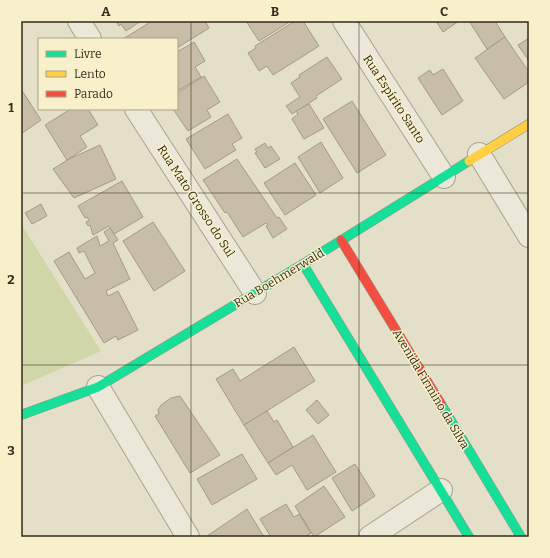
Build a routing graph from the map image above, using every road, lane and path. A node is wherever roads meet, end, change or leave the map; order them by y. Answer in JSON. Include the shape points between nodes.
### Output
{"nodes":[{"id":1,"x":79,"y":21,"type":"edge"},
{"id":2,"x":344,"y":21,"type":"edge"},
{"id":3,"x":89,"y":38,"type":"edge"},
{"id":4,"x":137,"y":110,"type":"edge"},
{"id":5,"x":529,"y":124,"type":"edge"},
{"id":6,"x":479,"y":154,"type":"junction"},
{"id":7,"x":444,"y":176,"type":"junction"},
{"id":8,"x":529,"y":236,"type":"edge"},
{"id":9,"x":341,"y":240,"type":"junction"},
{"id":10,"x":303,"y":264,"type":"junction"},
{"id":11,"x":255,"y":293,"type":"junction"},
{"id":12,"x":98,"y":387,"type":"junction"},
{"id":13,"x":21,"y":415,"type":"edge"},
{"id":14,"x":441,"y":490,"type":"junction"},
{"id":15,"x":188,"y":537,"type":"edge"},
{"id":16,"x":370,"y":537,"type":"edge"},
{"id":17,"x":469,"y":537,"type":"edge"},
{"id":18,"x":521,"y":537,"type":"edge"}],
"edges":[{"from":1,"to":3,"type":"street"},
{"from":2,"to":7,"type":"street","name":"Rua Espírito Santo"},
{"from":4,"to":11,"type":"street","name":"Rua Mato Grosso do Sul"},
{"from":5,"to":6,"type":"street","name":"Rua Boehmerwald"},
{"from":6,"to":7,"type":"street","name":"Rua Boehmerwald"},
{"from":6,"to":8,"type":"street"},
{"from":7,"to":9,"type":"street","name":"Rua Boehmerwald"},
{"from":9,"to":10,"type":"street","name":"Rua Boehmerwald"},
{"from":9,"to":18,"type":"street","name":"Avenida Firmino da Silva"},
{"from":10,"to":11,"type":"street","name":"Rua Boehmerwald"},
{"from":10,"to":14,"type":"street"},
{"from":11,"to":12,"type":"street","name":"Rua Boehmerwald"},
{"from":12,"to":13,"type":"street","name":"Rua Boehmerwald"},
{"from":12,"to":15,"type":"street"},
{"from":14,"to":16,"type":"street"},
{"from":14,"to":17,"type":"street"}]}
